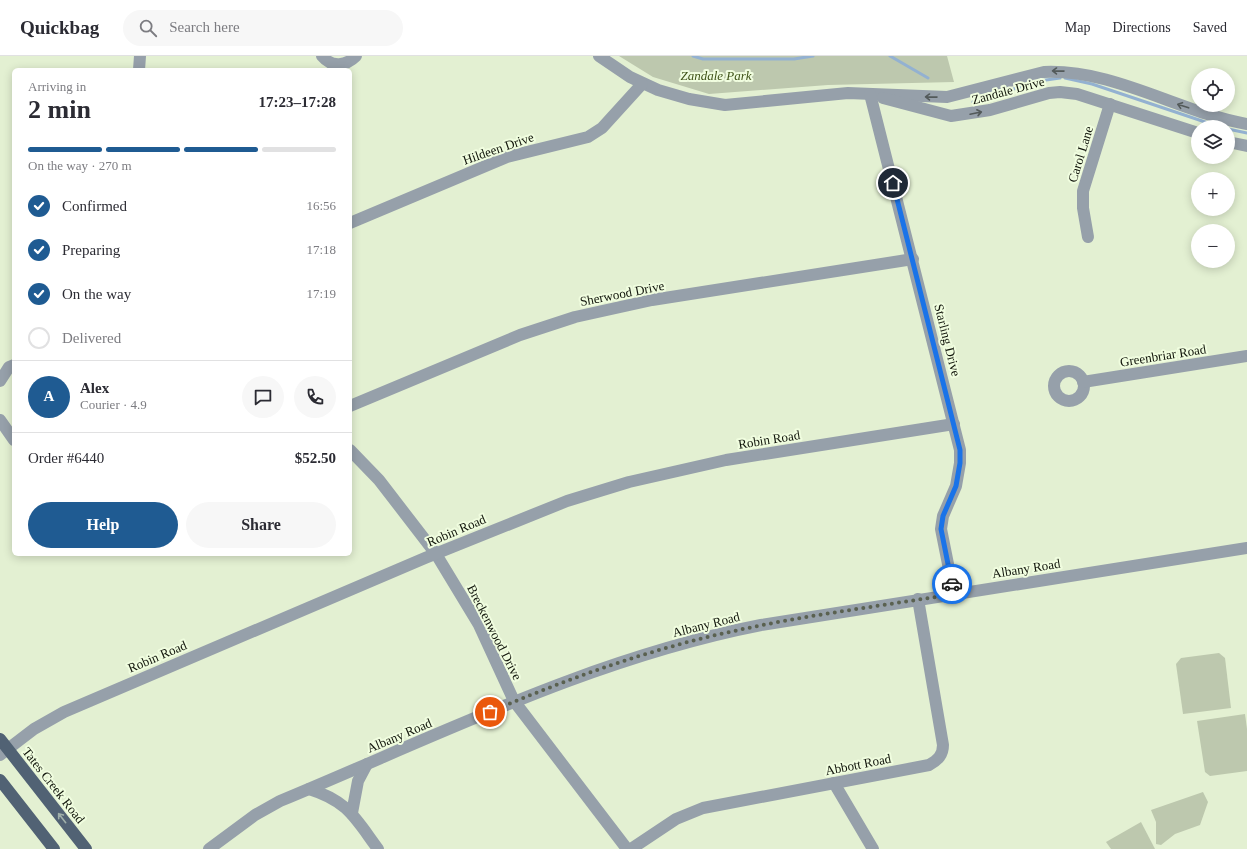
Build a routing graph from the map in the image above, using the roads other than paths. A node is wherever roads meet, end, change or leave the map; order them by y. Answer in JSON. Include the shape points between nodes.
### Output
{"nodes":[{"id":1,"x":140,"y":56,"type":"edge"},
{"id":2,"x":322,"y":56,"type":"edge"},
{"id":3,"x":356,"y":56,"type":"edge"},
{"id":4,"x":599,"y":56,"type":"edge"},
{"id":5,"x":140,"y":68,"type":"edge"},
{"id":6,"x":642,"y":84,"type":"junction"},
{"id":7,"x":870,"y":94,"type":"junction"},
{"id":8,"x":1110,"y":104,"type":"junction"},
{"id":9,"x":1247,"y":124,"type":"edge"},
{"id":10,"x":1191,"y":131,"type":"edge"},
{"id":11,"x":1235,"y":143,"type":"edge"},
{"id":12,"x":1247,"y":146,"type":"edge"},
{"id":13,"x":352,"y":222,"type":"edge"},
{"id":14,"x":1088,"y":237,"type":"dead end"},
{"id":15,"x":913,"y":259,"type":"junction"},
{"id":16,"x":1247,"y":356,"type":"edge"},
{"id":17,"x":8,"y":366,"type":"edge"},
{"id":18,"x":0,"y":381,"type":"edge"},
{"id":19,"x":1083,"y":382,"type":"dead end"},
{"id":20,"x":352,"y":405,"type":"edge"},
{"id":21,"x":0,"y":420,"type":"edge"},
{"id":22,"x":954,"y":424,"type":"junction"},
{"id":23,"x":12,"y":437,"type":"edge"},
{"id":24,"x":352,"y":452,"type":"edge"},
{"id":25,"x":1247,"y":548,"type":"edge"},
{"id":26,"x":436,"y":554,"type":"junction"},
{"id":27,"x":954,"y":594,"type":"junction"},
{"id":28,"x":918,"y":600,"type":"junction"},
{"id":29,"x":514,"y":701,"type":"junction"},
{"id":30,"x":0,"y":739,"type":"edge"},
{"id":31,"x":4,"y":752,"type":"edge"},
{"id":32,"x":367,"y":764,"type":"junction"},
{"id":33,"x":0,"y":780,"type":"edge"},
{"id":34,"x":834,"y":783,"type":"junction"},
{"id":35,"x":309,"y":789,"type":"junction"},
{"id":36,"x":352,"y":813,"type":"junction"},
{"id":37,"x":54,"y":849,"type":"edge"},
{"id":38,"x":86,"y":849,"type":"edge"},
{"id":39,"x":209,"y":849,"type":"edge"},
{"id":40,"x":378,"y":849,"type":"edge"},
{"id":41,"x":627,"y":849,"type":"edge"},
{"id":42,"x":631,"y":849,"type":"edge"},
{"id":43,"x":873,"y":849,"type":"edge"}],
"edges":[{"from":1,"to":5,"type":"street"},
{"from":2,"to":3,"type":"street","via":[[330,63],[338,65],[351,61]]},
{"from":4,"to":6,"type":"street","name":"Zandale Drive"},
{"from":6,"to":7,"type":"street","name":"Zandale Drive","via":[[670,94],[725,105],[828,94]]},
{"from":6,"to":13,"type":"street","name":"Hildeen Drive","via":[[602,128],[588,137],[507,157]]},
{"from":7,"to":8,"type":"street","name":"Zandale Drive","one_way":true,"via":[[951,116],[990,110],[1060,92],[1077,94]]},
{"from":9,"to":7,"type":"street","name":"Zandale Drive","one_way":true,"via":[[1079,72],[1044,72],[947,97]]},
{"from":7,"to":15,"type":"street","name":"Starling Drive"},
{"from":8,"to":10,"type":"street","name":"Zandale Drive"},
{"from":8,"to":14,"type":"street","name":"Carol Lane","via":[[1083,191]]},
{"from":11,"to":12,"type":"street"},
{"from":15,"to":20,"type":"street","name":"Sherwood Drive","via":[[652,300],[575,317],[520,335]]},
{"from":15,"to":22,"type":"street","name":"Starling Drive"},
{"from":16,"to":19,"type":"street","name":"Greenbriar Road"},
{"from":17,"to":18,"type":"street"},
{"from":21,"to":23,"type":"street"},
{"from":22,"to":26,"type":"street","name":"Robin Road","via":[[726,460],[658,474],[567,501]]},
{"from":22,"to":27,"type":"street","name":"Starling Drive","via":[[960,463],[956,486],[943,516],[941,529]]},
{"from":24,"to":26,"type":"street","name":"Breckenwood Drive","via":[[379,480]]},
{"from":25,"to":27,"type":"street","name":"Albany Road"},
{"from":26,"to":29,"type":"street","name":"Breckenwood Drive","via":[[479,625]]},
{"from":26,"to":31,"type":"street","name":"Robin Road","via":[[64,712],[34,729]]},
{"from":27,"to":28,"type":"street","name":"Albany Road"},
{"from":28,"to":29,"type":"street","name":"Albany Road","via":[[761,626],[695,640],[605,667]]},
{"from":28,"to":34,"type":"street","name":"Abbott Road","via":[[943,744],[942,754],[929,765]]},
{"from":29,"to":32,"type":"street","name":"Albany Road"},
{"from":29,"to":41,"type":"street","name":"Breckenwood Drive"},
{"from":30,"to":31,"type":"main road","name":"Tates Creek Road"},
{"from":38,"to":31,"type":"main road","name":"Tates Creek Road","one_way":true},
{"from":32,"to":35,"type":"street","name":"Albany Road"},
{"from":32,"to":36,"type":"street","via":[[358,781]]},
{"from":33,"to":37,"type":"main road"},
{"from":34,"to":42,"type":"street","name":"Abbott Road","via":[[703,808],[676,820]]},
{"from":34,"to":43,"type":"street"},
{"from":35,"to":36,"type":"street","via":[[327,794]]},
{"from":35,"to":39,"type":"street","name":"Albany Road","via":[[255,815]]},
{"from":36,"to":40,"type":"street"}]}
